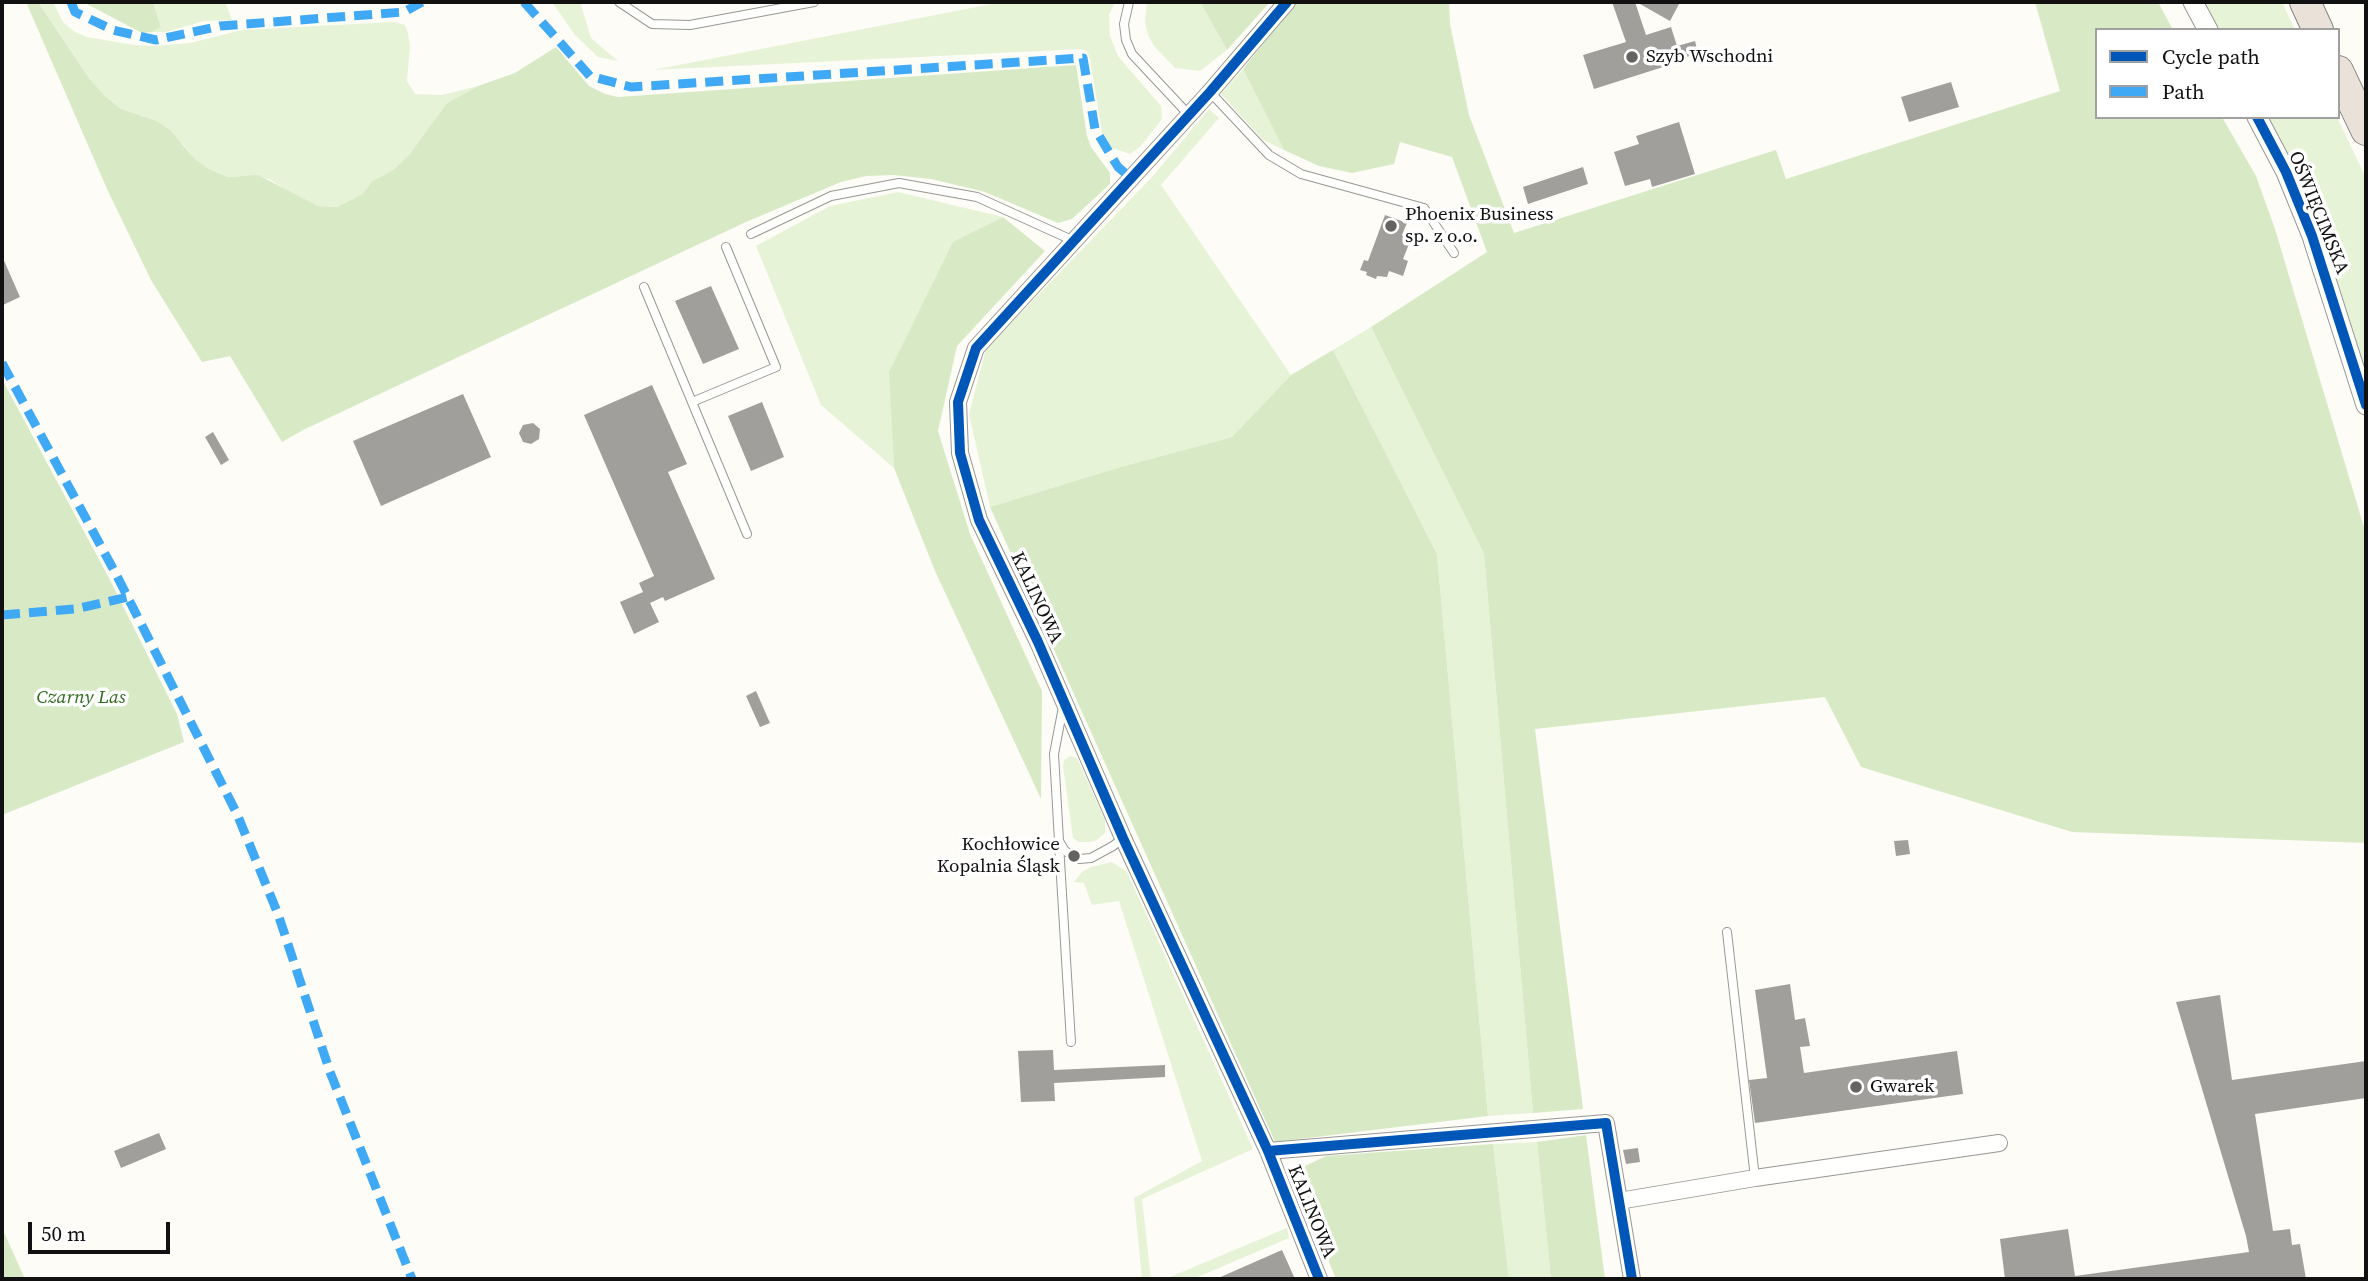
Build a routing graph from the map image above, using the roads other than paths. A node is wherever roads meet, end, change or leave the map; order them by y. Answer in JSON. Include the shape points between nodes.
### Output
{"nodes":[{"id":1,"x":619,"y":2,"type":"edge"},
{"id":2,"x":814,"y":2,"type":"edge"},
{"id":3,"x":1129,"y":2,"type":"edge"},
{"id":4,"x":1287,"y":2,"type":"edge"},
{"id":5,"x":2193,"y":2,"type":"edge"},
{"id":6,"x":2305,"y":2,"type":"edge"},
{"id":7,"x":2207,"y":28,"type":"edge"},
{"id":8,"x":2317,"y":28,"type":"edge"},
{"id":9,"x":2340,"y":75,"type":"edge"},
{"id":10,"x":1210,"y":92,"type":"junction"},
{"id":11,"x":1189,"y":115,"type":"junction"},
{"id":12,"x":2258,"y":119,"type":"edge"},
{"id":13,"x":2366,"y":130,"type":"edge"},
{"id":14,"x":751,"y":234,"type":"dead end"},
{"id":15,"x":1074,"y":241,"type":"junction"},
{"id":16,"x":726,"y":247,"type":"dead end"},
{"id":17,"x":1454,"y":253,"type":"dead end"},
{"id":18,"x":644,"y":287,"type":"dead end"},
{"id":19,"x":692,"y":402,"type":"junction"},
{"id":20,"x":2366,"y":405,"type":"edge"},
{"id":21,"x":747,"y":534,"type":"dead end"},
{"id":22,"x":1064,"y":704,"type":"junction"},
{"id":23,"x":1123,"y":838,"type":"junction"},
{"id":24,"x":1059,"y":841,"type":"junction"},
{"id":25,"x":1727,"y":932,"type":"dead end"},
{"id":26,"x":1071,"y":1042,"type":"dead end"},
{"id":27,"x":1999,"y":1143,"type":"dead end"},
{"id":28,"x":1268,"y":1151,"type":"junction"},
{"id":29,"x":1755,"y":1178,"type":"junction"},
{"id":30,"x":1619,"y":1201,"type":"junction"},
{"id":31,"x":1319,"y":1279,"type":"edge"},
{"id":32,"x":1632,"y":1279,"type":"edge"}],
"edges":[{"from":1,"to":2,"type":"lane","via":[[652,24],[690,25]]},
{"from":3,"to":11,"type":"lane","via":[[1124,24],[1132,54]]},
{"from":4,"to":10,"type":"street","name":"KALINOWA"},
{"from":5,"to":7,"type":"street"},
{"from":6,"to":8,"type":"highway"},
{"from":9,"to":13,"type":"highway"},
{"from":10,"to":11,"type":"street","name":"KALINOWA"},
{"from":10,"to":17,"type":"lane","via":[[1269,155],[1301,174],[1424,208]]},
{"from":11,"to":15,"type":"street","name":"KALINOWA"},
{"from":12,"to":20,"type":"street","name":"OŚWIĘCIMSKA","via":[[2312,236]]},
{"from":14,"to":15,"type":"lane","via":[[831,196],[899,183],[977,197]]},
{"from":15,"to":22,"type":"street","name":"KALINOWA","via":[[976,348],[958,402],[960,453],[979,520]]},
{"from":16,"to":19,"type":"lane","via":[[776,367]]},
{"from":18,"to":19,"type":"lane"},
{"from":19,"to":21,"type":"lane"},
{"from":22,"to":23,"type":"street","name":"KALINOWA"},
{"from":22,"to":24,"type":"lane","via":[[1054,754]]},
{"from":23,"to":24,"type":"lane","via":[[1091,858],[1079,859]]},
{"from":23,"to":28,"type":"street","name":"KALINOWA"},
{"from":24,"to":26,"type":"lane"},
{"from":25,"to":29,"type":"lane"},
{"from":27,"to":29,"type":"street"},
{"from":28,"to":30,"type":"street","via":[[1606,1123]]},
{"from":28,"to":31,"type":"street","name":"KALINOWA"},
{"from":29,"to":30,"type":"street"},
{"from":30,"to":32,"type":"street"}]}
